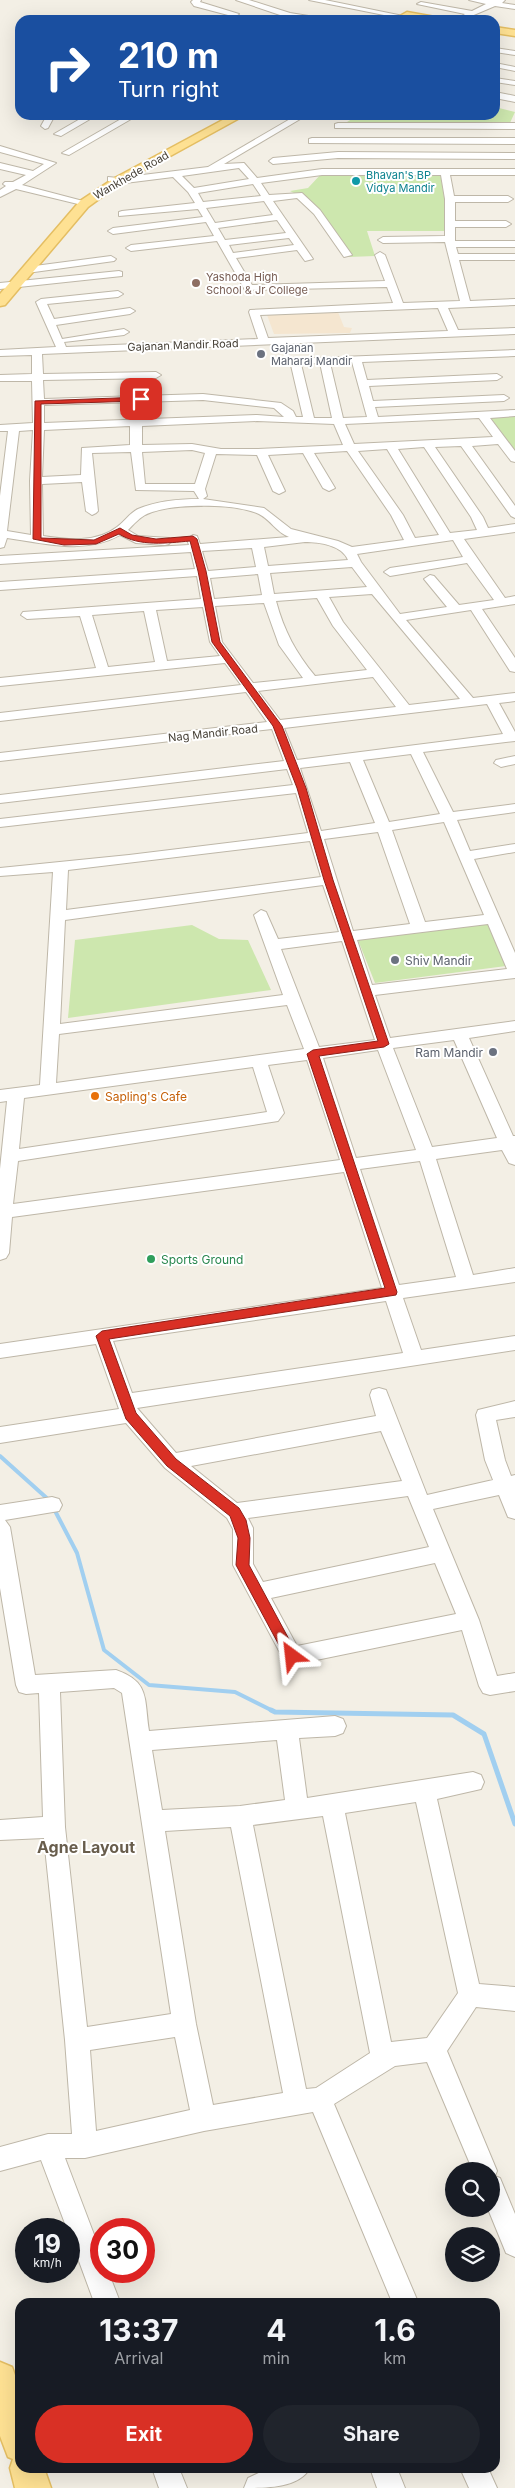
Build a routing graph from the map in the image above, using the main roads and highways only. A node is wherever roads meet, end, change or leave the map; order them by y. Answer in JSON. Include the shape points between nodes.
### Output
{"nodes":[{"id":1,"x":500,"y":32,"type":"edge"},
{"id":2,"x":515,"y":34,"type":"edge"},
{"id":3,"x":219,"y":120,"type":"edge"},
{"id":4,"x":230,"y":120,"type":"edge"},
{"id":5,"x":114,"y":180,"type":"junction"},
{"id":6,"x":4,"y":287,"type":"edge"},
{"id":7,"x":0,"y":302,"type":"edge"},
{"id":8,"x":0,"y":2380,"type":"edge"},
{"id":9,"x":15,"y":2429,"type":"edge"},
{"id":10,"x":28,"y":2473,"type":"edge"},
{"id":11,"x":33,"y":2488,"type":"edge"}],
"edges":[{"from":1,"to":2,"type":"main road"},
{"from":3,"to":5,"type":"main road","name":"Wankhede Road"},
{"from":4,"to":5,"type":"main road","name":"Wankhede Road"},
{"from":5,"to":6,"type":"main road","name":"Wankhede Road","via":[[84,204],[27,270]]},
{"from":5,"to":6,"type":"main road","via":[[78,201],[62,215]]},
{"from":6,"to":7,"type":"main road","name":"Wankhede Road"},
{"from":8,"to":9,"type":"main road"},
{"from":10,"to":11,"type":"main road"}]}
